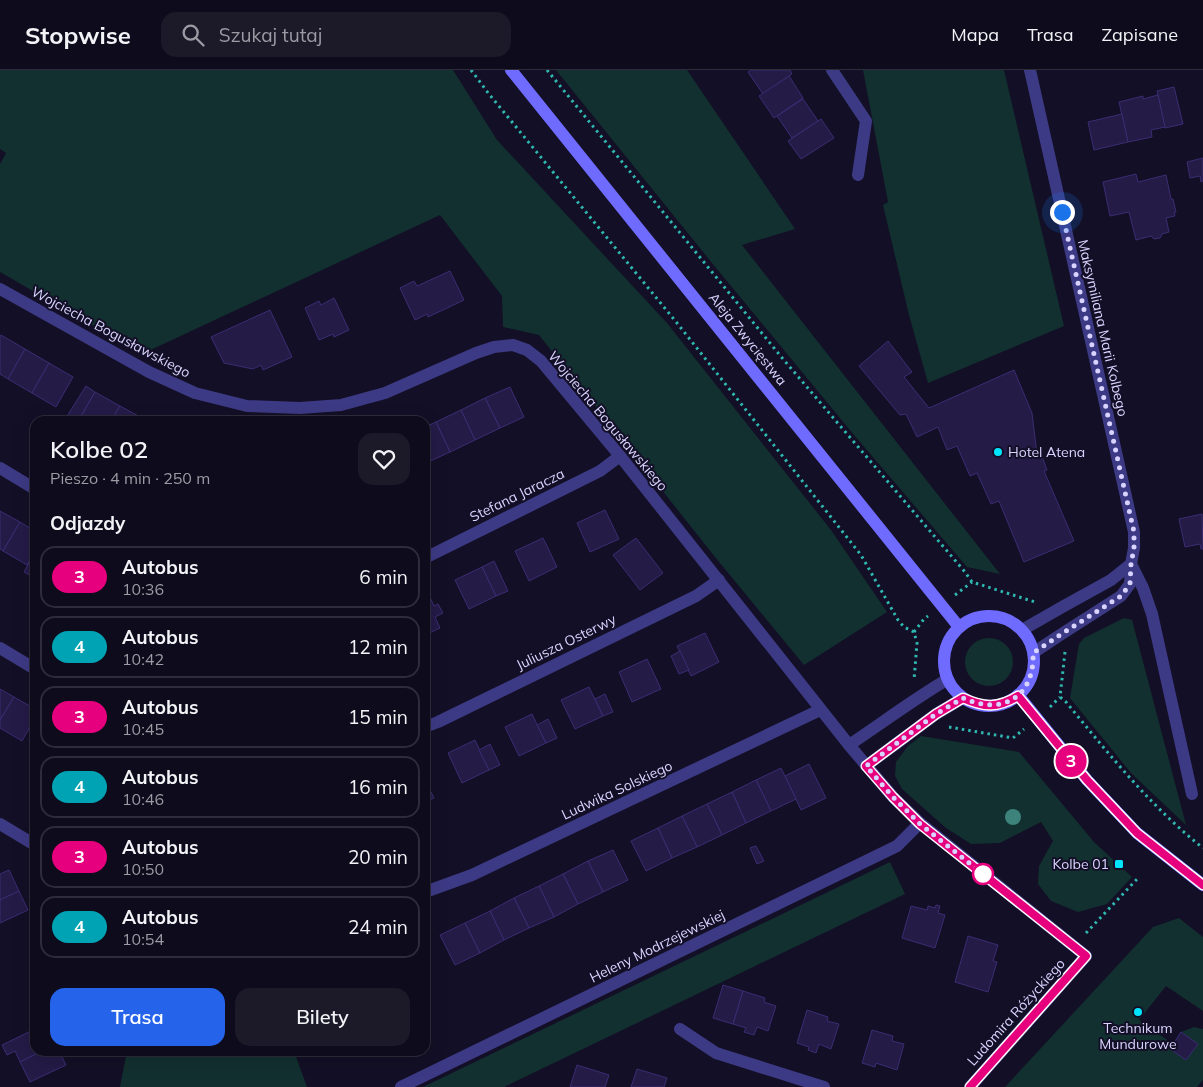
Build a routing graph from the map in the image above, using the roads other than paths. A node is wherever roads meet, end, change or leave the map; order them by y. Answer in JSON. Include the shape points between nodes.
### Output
{"nodes":[{"id":1,"x":511,"y":70,"type":"edge"},
{"id":2,"x":832,"y":70,"type":"edge"},
{"id":3,"x":1030,"y":70,"type":"edge"},
{"id":4,"x":858,"y":175,"type":"dead end"},
{"id":5,"x":0,"y":289,"type":"edge"},
{"id":6,"x":620,"y":456,"type":"junction"},
{"id":7,"x":0,"y":468,"type":"edge"},
{"id":8,"x":30,"y":486,"type":"edge"},
{"id":9,"x":430,"y":556,"type":"edge"},
{"id":10,"x":1131,"y":564,"type":"junction"},
{"id":11,"x":719,"y":580,"type":"junction"},
{"id":12,"x":959,"y":627,"type":"junction"},
{"id":13,"x":1022,"y":630,"type":"junction"},
{"id":14,"x":0,"y":648,"type":"edge"},
{"id":15,"x":1033,"y":653,"type":"junction"},
{"id":16,"x":30,"y":666,"type":"edge"},
{"id":17,"x":948,"y":679,"type":"junction"},
{"id":18,"x":1018,"y":696,"type":"junction"},
{"id":19,"x":963,"y":698,"type":"junction"},
{"id":20,"x":820,"y":710,"type":"junction"},
{"id":21,"x":430,"y":725,"type":"edge"},
{"id":22,"x":849,"y":745,"type":"junction"},
{"id":23,"x":866,"y":766,"type":"junction"},
{"id":24,"x":1192,"y":794,"type":"dead end"},
{"id":25,"x":0,"y":824,"type":"edge"},
{"id":26,"x":920,"y":824,"type":"junction"},
{"id":27,"x":30,"y":842,"type":"edge"},
{"id":28,"x":1203,"y":885,"type":"edge"},
{"id":29,"x":430,"y":890,"type":"edge"},
{"id":30,"x":1086,"y":956,"type":"joint"},
{"id":31,"x":680,"y":1029,"type":"dead end"},
{"id":32,"x":401,"y":1087,"type":"edge"},
{"id":33,"x":824,"y":1087,"type":"edge"},
{"id":34,"x":970,"y":1087,"type":"edge"}],
"edges":[{"from":1,"to":12,"type":"main road","name":"Aleja Zwycięstwa"},
{"from":2,"to":4,"type":"street","via":[[866,121]]},
{"from":3,"to":10,"type":"street","name":"Maksymiliana Marii Kolbego","via":[[1134,532]]},
{"from":5,"to":6,"type":"street","name":"Wojciecha Bogusławskiego","via":[[149,372],[195,393],[247,406],[300,408],[341,405],[385,393],[476,353],[513,345],[527,350],[541,361]]},
{"from":6,"to":9,"type":"street","name":"Stefana Jaracza","via":[[600,471]]},
{"from":6,"to":11,"type":"street","name":"Wojciecha Bogusławskiego"},
{"from":7,"to":8,"type":"street"},
{"from":10,"to":13,"type":"street","via":[[1111,580]]},
{"from":10,"to":15,"type":"street","name":"Maksymiliana Marii Kolbego","via":[[1130,584],[1121,596]]},
{"from":10,"to":24,"type":"street","via":[[1152,614]]},
{"from":11,"to":20,"type":"street","name":"Wojciecha Bogusławskiego"},
{"from":11,"to":21,"type":"street","name":"Juliusza Osterwy","via":[[696,596]]},
{"from":12,"to":13,"type":"main road","via":[[983,616],[997,617]]},
{"from":12,"to":17,"type":"main road","via":[[945,652]]},
{"from":13,"to":15,"type":"main road"},
{"from":14,"to":16,"type":"street"},
{"from":15,"to":18,"type":"main road","via":[[1034,666],[1030,678]]},
{"from":17,"to":19,"type":"main road"},
{"from":17,"to":22,"type":"street"},
{"from":18,"to":19,"type":"main road","via":[[1002,704],[988,706]]},
{"from":18,"to":28,"type":"main road","via":[[1087,780],[1137,833]]},
{"from":19,"to":23,"type":"street"},
{"from":20,"to":22,"type":"street","name":"Wojciecha Bogusławskiego"},
{"from":20,"to":29,"type":"street","name":"Ludwika Solskiego","via":[[472,875]]},
{"from":22,"to":23,"type":"street","name":"Wojciecha Bogusławskiego"},
{"from":23,"to":26,"type":"street","name":"Wojciecha Bogusławskiego"},
{"from":25,"to":27,"type":"street"},
{"from":26,"to":30,"type":"street","name":"Wojciecha Bogusławskiego"},
{"from":26,"to":32,"type":"street","name":"Heleny Modrzejewskiej","via":[[897,846]]},
{"from":30,"to":34,"type":"street","name":"Ludomira Różyckiego"},
{"from":31,"to":33,"type":"street","via":[[716,1053]]}]}
